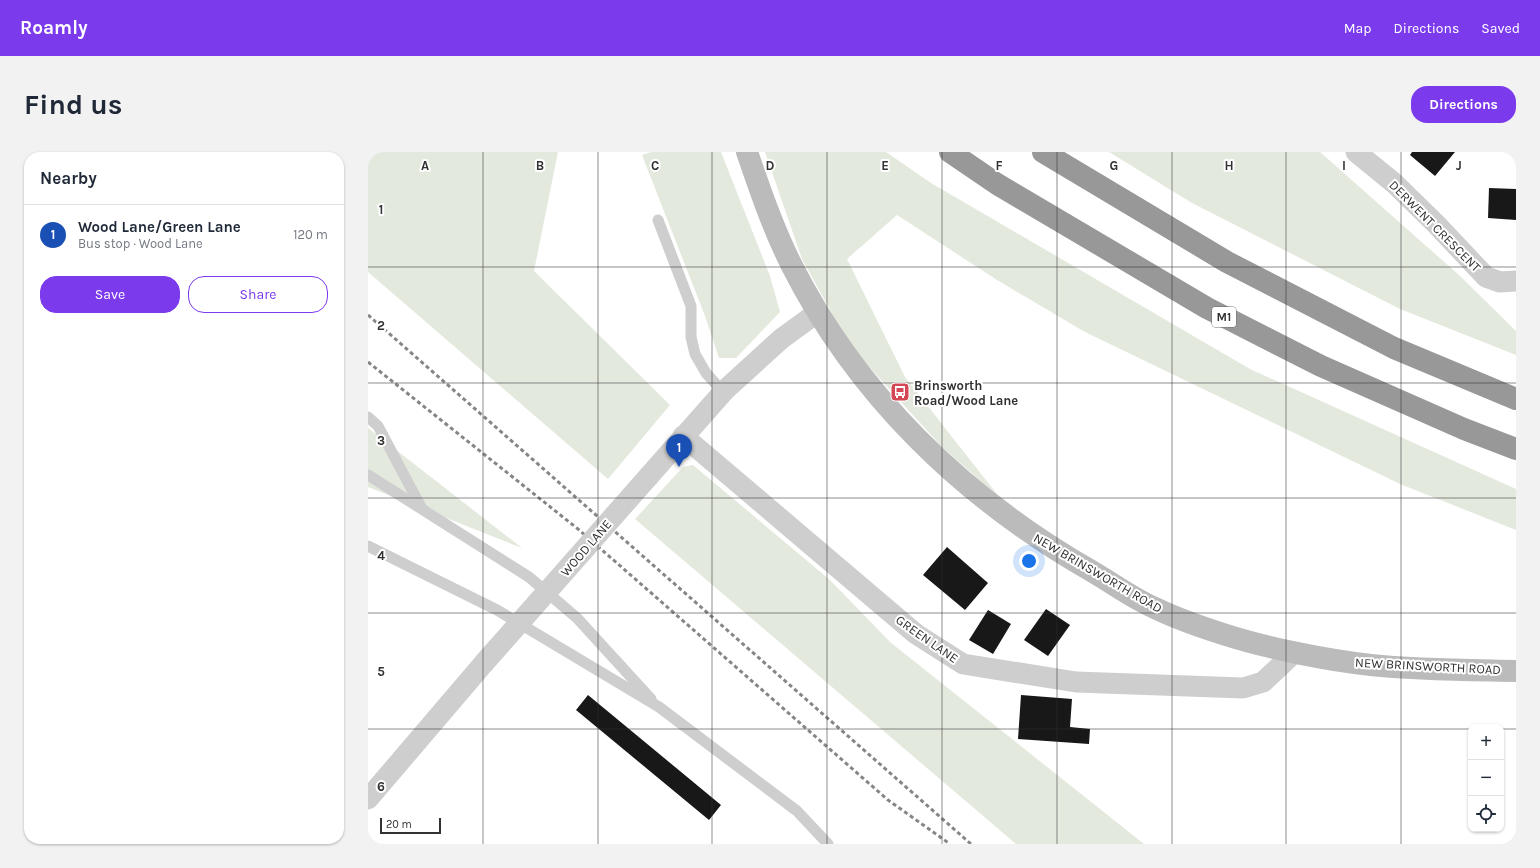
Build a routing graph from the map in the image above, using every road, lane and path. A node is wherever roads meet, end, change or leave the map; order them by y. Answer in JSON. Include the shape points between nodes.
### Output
{"nodes":[{"id":1,"x":747,"y":152,"type":"edge"},
{"id":2,"x":950,"y":152,"type":"edge"},
{"id":3,"x":1043,"y":152,"type":"edge"},
{"id":4,"x":1359,"y":153,"type":"edge"},
{"id":5,"x":658,"y":220,"type":"dead end"},
{"id":6,"x":1516,"y":281,"type":"edge"},
{"id":7,"x":818,"y":312,"type":"junction"},
{"id":8,"x":723,"y":392,"type":"junction"},
{"id":9,"x":1516,"y":398,"type":"edge"},
{"id":10,"x":368,"y":417,"type":"edge"},
{"id":11,"x":683,"y":436,"type":"junction"},
{"id":12,"x":1516,"y":449,"type":"edge"},
{"id":13,"x":368,"y":475,"type":"edge"},
{"id":14,"x":421,"y":508,"type":"junction"},
{"id":15,"x":368,"y":546,"type":"edge"},
{"id":16,"x":1295,"y":652,"type":"junction"},
{"id":17,"x":1516,"y":671,"type":"edge"},
{"id":18,"x":659,"y":707,"type":"junction"},
{"id":19,"x":368,"y":799,"type":"edge"},
{"id":20,"x":828,"y":844,"type":"edge"}],
"edges":[{"from":1,"to":7,"type":"main road","name":"NEW BRINSWORTH ROAD","via":[[791,264]]},
{"from":2,"to":12,"type":"highway","number":"M1","via":[[997,184],[1207,308],[1321,366]]},
{"from":3,"to":9,"type":"highway","via":[[1234,266],[1394,348]]},
{"from":4,"to":6,"type":"street","name":"DERWENT CRESCENT","via":[[1399,188],[1486,277],[1500,282]]},
{"from":5,"to":8,"type":"lane","via":[[691,306],[691,337],[695,354],[706,373]]},
{"from":7,"to":8,"type":"street","name":"WOOD LANE","via":[[781,339]]},
{"from":7,"to":16,"type":"main road","name":"NEW BRINSWORTH ROAD","via":[[852,362],[893,413],[927,449],[1001,513],[1046,545],[1156,609],[1225,634]]},
{"from":8,"to":11,"type":"street","name":"WOOD LANE"},
{"from":10,"to":14,"type":"lane","via":[[378,426]]},
{"from":11,"to":16,"type":"street","name":"GREEN LANE","via":[[916,634],[963,664],[1076,682],[1243,688],[1263,682]]},
{"from":11,"to":19,"type":"street","name":"WOOD LANE","bridge":true},
{"from":13,"to":14,"type":"lane"},
{"from":14,"to":18,"type":"lane","via":[[529,577],[577,618]]},
{"from":15,"to":18,"type":"lane","via":[[497,610]]},
{"from":16,"to":17,"type":"main road","name":"NEW BRINSWORTH ROAD","via":[[1370,665]]},
{"from":18,"to":20,"type":"lane","via":[[797,811]]}]}
